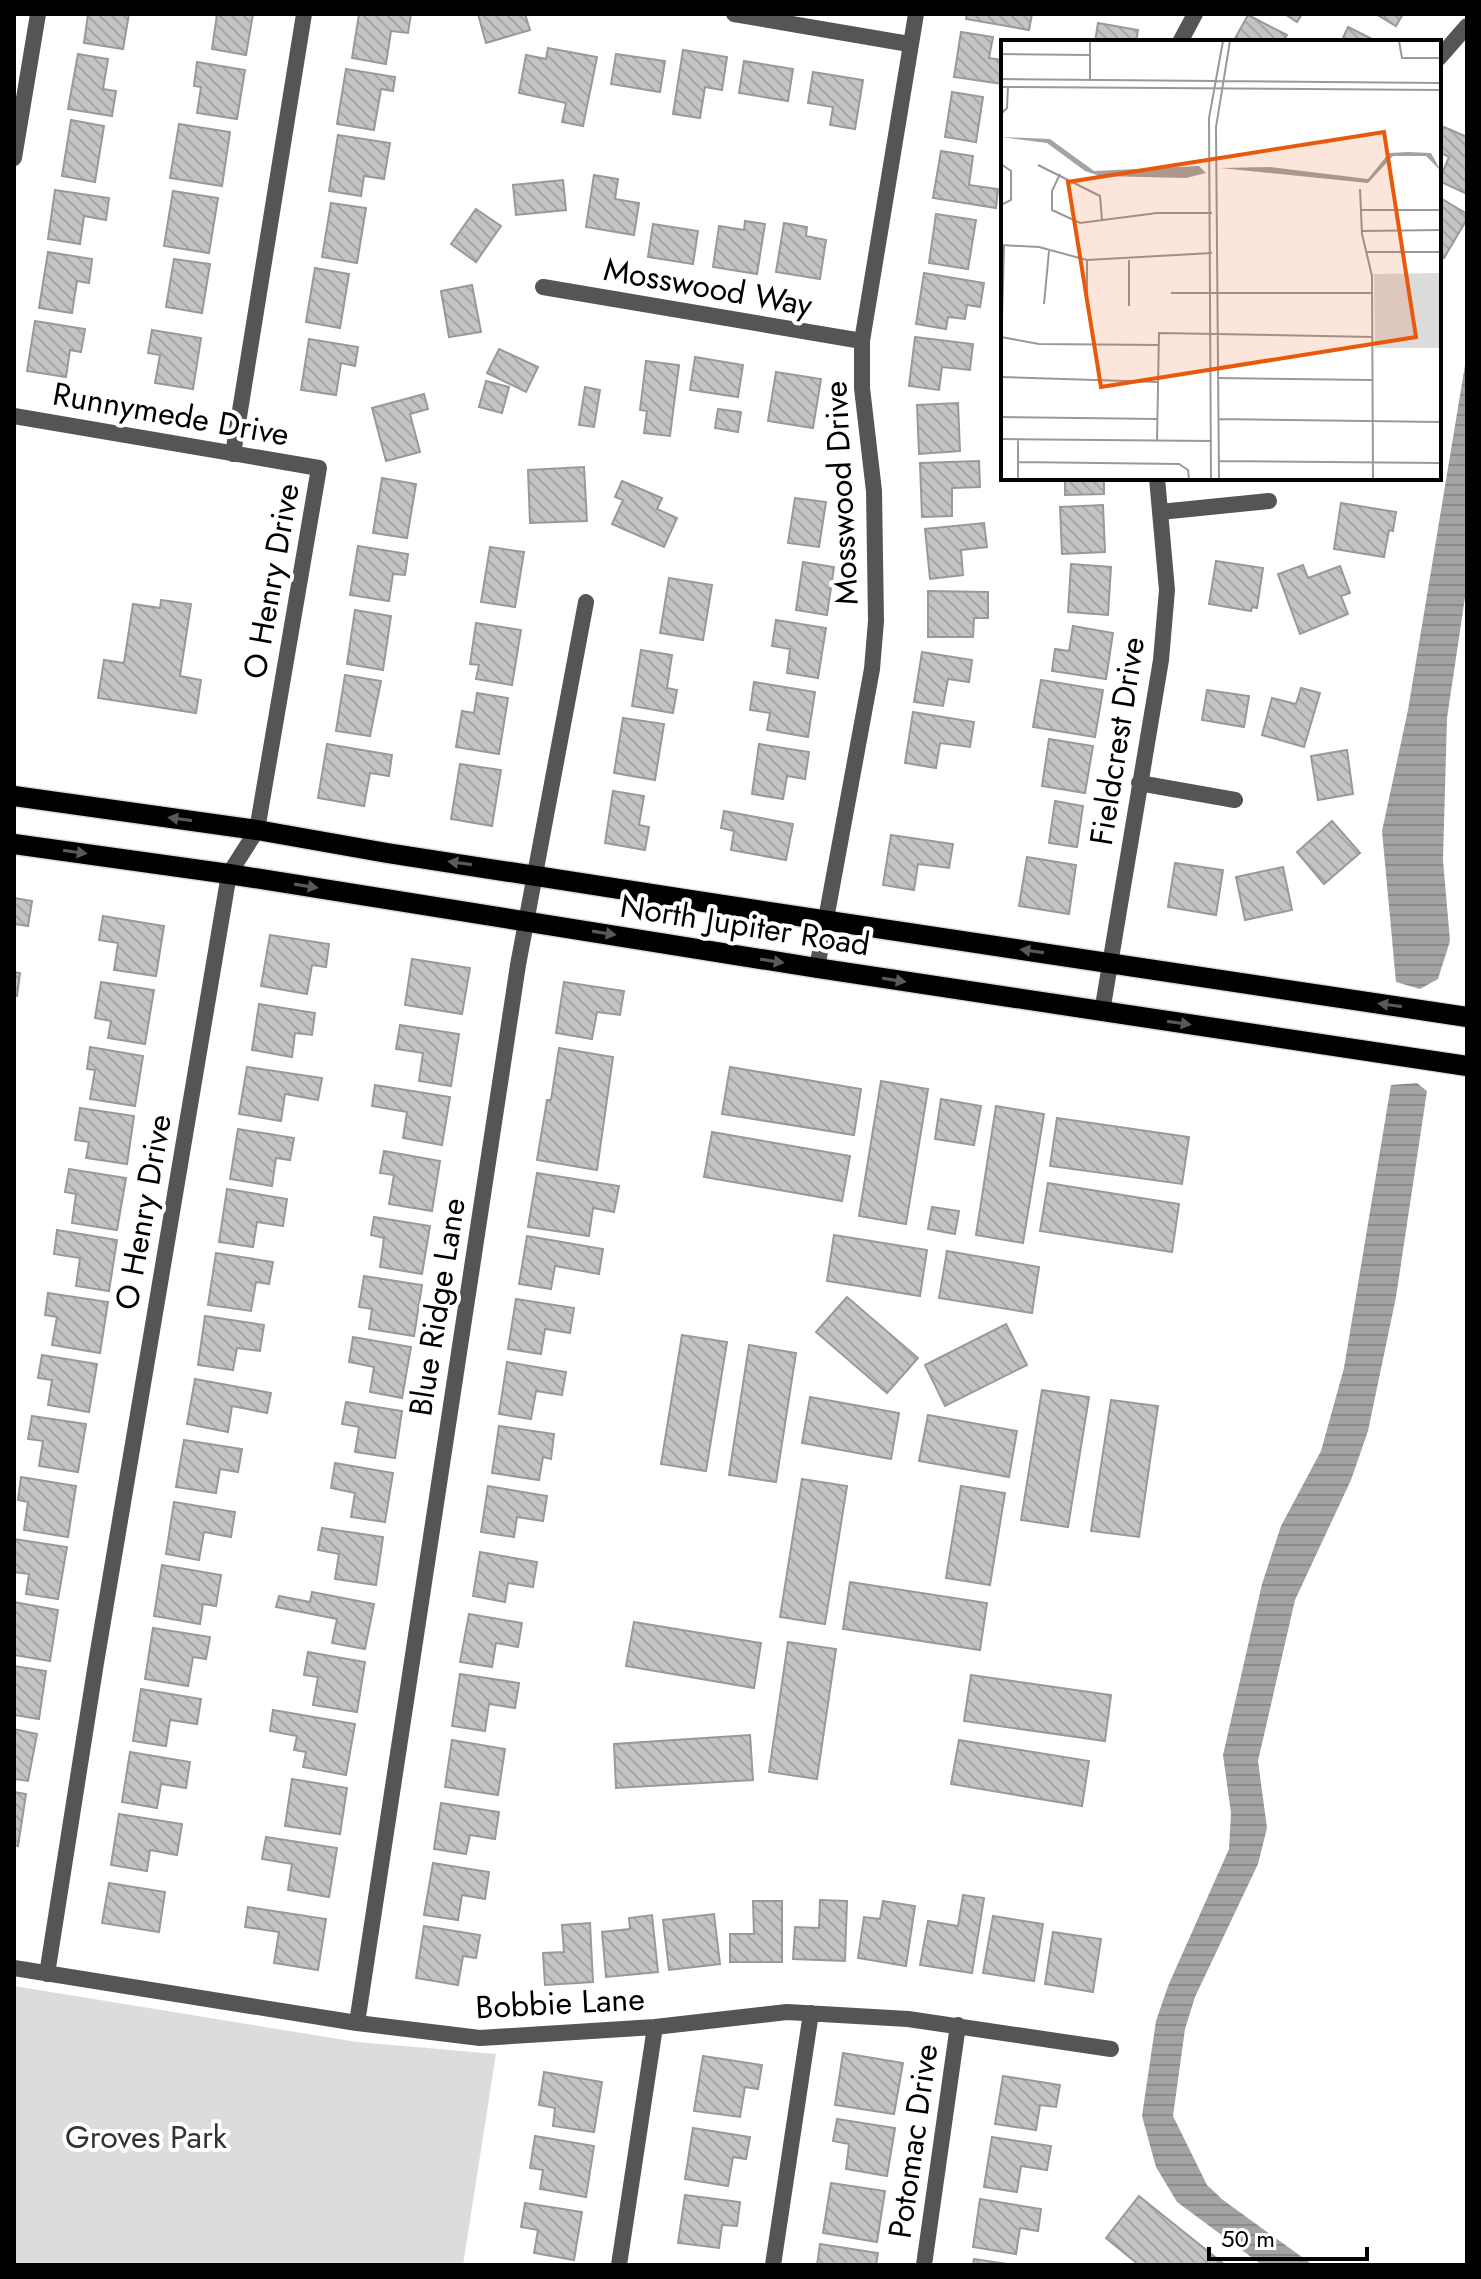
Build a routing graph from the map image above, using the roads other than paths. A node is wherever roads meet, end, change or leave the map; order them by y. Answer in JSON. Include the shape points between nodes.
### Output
{"nodes":[{"id":1,"x":38,"y":14,"type":"edge"},
{"id":2,"x":304,"y":14,"type":"edge"},
{"id":3,"x":734,"y":14,"type":"edge"},
{"id":4,"x":916,"y":14,"type":"edge"},
{"id":5,"x":1195,"y":14,"type":"edge"},
{"id":6,"x":1467,"y":26,"type":"edge"},
{"id":7,"x":1181,"y":40,"type":"edge"},
{"id":8,"x":909,"y":44,"type":"junction"},
{"id":9,"x":1441,"y":56,"type":"edge"},
{"id":10,"x":14,"y":158,"type":"edge"},
{"id":11,"x":543,"y":287,"type":"dead end"},
{"id":12,"x":862,"y":341,"type":"junction"},
{"id":13,"x":14,"y":416,"type":"edge"},
{"id":14,"x":233,"y":454,"type":"junction"},
{"id":15,"x":319,"y":468,"type":"joint"},
{"id":16,"x":1157,"y":480,"type":"edge"},
{"id":17,"x":1269,"y":501,"type":"dead end"},
{"id":18,"x":1160,"y":512,"type":"junction"},
{"id":19,"x":586,"y":602,"type":"dead end"},
{"id":20,"x":1139,"y":783,"type":"junction"},
{"id":21,"x":14,"y":796,"type":"edge"},
{"id":22,"x":1235,"y":800,"type":"dead end"},
{"id":23,"x":257,"y":830,"type":"junction"},
{"id":24,"x":14,"y":844,"type":"edge"},
{"id":25,"x":229,"y":874,"type":"junction"},
{"id":26,"x":537,"y":874,"type":"junction"},
{"id":27,"x":527,"y":920,"type":"junction"},
{"id":28,"x":825,"y":920,"type":"junction"},
{"id":29,"x":1109,"y":962,"type":"junction"},
{"id":30,"x":817,"y":968,"type":"junction"},
{"id":31,"x":1102,"y":1012,"type":"junction"},
{"id":32,"x":1467,"y":1017,"type":"edge"},
{"id":33,"x":1467,"y":1066,"type":"edge"},
{"id":34,"x":14,"y":1968,"type":"edge"},
{"id":35,"x":47,"y":1974,"type":"junction"},
{"id":36,"x":811,"y":2013,"type":"junction"},
{"id":37,"x":357,"y":2023,"type":"junction"},
{"id":38,"x":958,"y":2025,"type":"junction"},
{"id":39,"x":655,"y":2027,"type":"junction"},
{"id":40,"x":1111,"y":2049,"type":"dead end"},
{"id":41,"x":619,"y":2265,"type":"edge"},
{"id":42,"x":773,"y":2265,"type":"edge"},
{"id":43,"x":924,"y":2265,"type":"edge"}],
"edges":[{"from":1,"to":10,"type":"street"},
{"from":2,"to":14,"type":"street","name":"O Henry Drive"},
{"from":3,"to":8,"type":"street"},
{"from":4,"to":8,"type":"street","name":"Mosswood Drive"},
{"from":5,"to":7,"type":"street"},
{"from":6,"to":9,"type":"street"},
{"from":8,"to":12,"type":"street","name":"Mosswood Drive"},
{"from":11,"to":12,"type":"street","name":"Mosswood Way"},
{"from":12,"to":28,"type":"street","name":"Mosswood Drive","via":[[874,491],[876,621],[872,669]]},
{"from":13,"to":14,"type":"street","name":"Runnymede Drive"},
{"from":14,"to":15,"type":"street","name":"Runnymede Drive"},
{"from":15,"to":23,"type":"street","name":"O Henry Drive"},
{"from":16,"to":18,"type":"street","name":"Fieldcrest Drive"},
{"from":17,"to":18,"type":"street"},
{"from":18,"to":20,"type":"street","name":"Fieldcrest Drive","via":[[1167,590],[1161,660]]},
{"from":19,"to":26,"type":"street","name":"Blue Ridge Lane"},
{"from":20,"to":22,"type":"street"},
{"from":20,"to":29,"type":"street","name":"Fieldcrest Drive"},
{"from":23,"to":21,"type":"main road","name":"North Jupiter Road","one_way":true},
{"from":23,"to":25,"type":"street","name":"O Henry Drive"},
{"from":26,"to":23,"type":"main road","name":"North Jupiter Road","one_way":true},
{"from":24,"to":25,"type":"main road","name":"North Jupiter Road","one_way":true},
{"from":25,"to":27,"type":"main road","name":"North Jupiter Road","one_way":true},
{"from":25,"to":35,"type":"street","name":"O Henry Drive"},
{"from":26,"to":27,"type":"street","name":"Blue Ridge Lane"},
{"from":26,"to":28,"type":"main road","name":"North Jupiter Road"},
{"from":27,"to":30,"type":"main road","name":"North Jupiter Road","one_way":true},
{"from":27,"to":37,"type":"street","name":"Blue Ridge Lane"},
{"from":29,"to":28,"type":"main road","name":"North Jupiter Road","one_way":true},
{"from":28,"to":30,"type":"street","name":"Mosswood Drive"},
{"from":29,"to":31,"type":"street","name":"Fieldcrest Drive"},
{"from":32,"to":29,"type":"main road","name":"North Jupiter Road","one_way":true},
{"from":30,"to":31,"type":"main road","name":"North Jupiter Road","one_way":true},
{"from":31,"to":33,"type":"main road","name":"North Jupiter Road","one_way":true},
{"from":34,"to":35,"type":"street","name":"Bobbie Lane"},
{"from":35,"to":37,"type":"street","name":"Bobbie Lane"},
{"from":36,"to":38,"type":"street","name":"Bobbie Lane"},
{"from":36,"to":39,"type":"street","name":"Bobbie Lane"},
{"from":36,"to":42,"type":"street"},
{"from":37,"to":39,"type":"street","name":"Bobbie Lane","via":[[480,2038]]},
{"from":38,"to":40,"type":"street","name":"Bobbie Lane"},
{"from":38,"to":43,"type":"street","name":"Potomac Drive"},
{"from":39,"to":41,"type":"street"}]}
